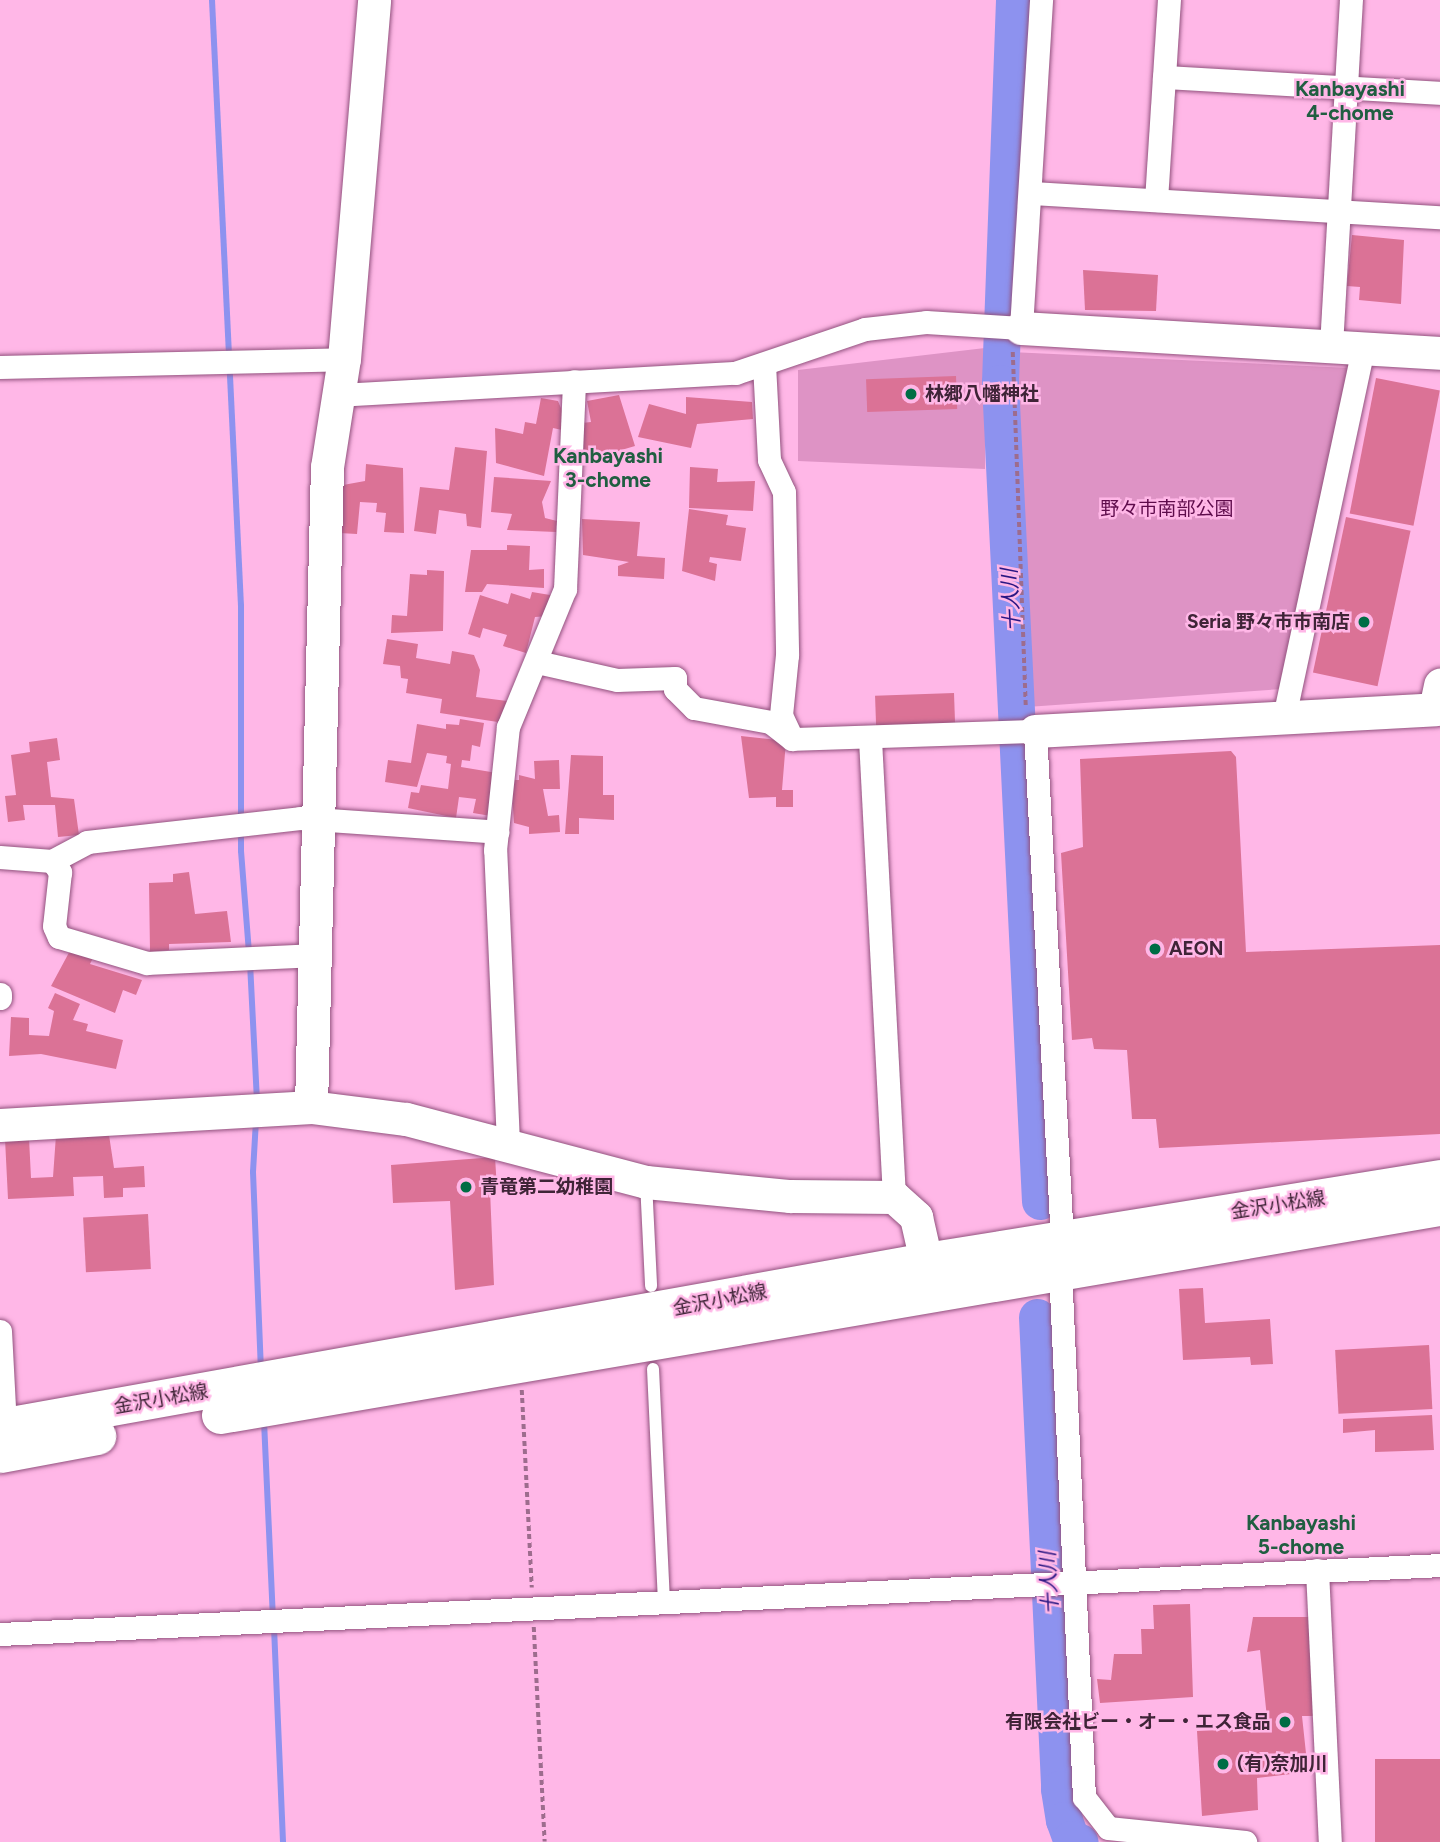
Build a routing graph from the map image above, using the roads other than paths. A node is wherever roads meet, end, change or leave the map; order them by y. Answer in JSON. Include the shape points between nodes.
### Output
{"nodes":[{"id":1,"x":374,"y":0,"type":"edge"},
{"id":2,"x":1041,"y":0,"type":"edge"},
{"id":3,"x":1169,"y":0,"type":"edge"},
{"id":4,"x":1351,"y":0,"type":"edge"},
{"id":5,"x":1164,"y":77,"type":"junction"},
{"id":6,"x":1345,"y":88,"type":"junction"},
{"id":7,"x":1440,"y":93,"type":"edge"},
{"id":8,"x":1031,"y":193,"type":"junction"},
{"id":9,"x":1156,"y":200,"type":"junction"},
{"id":10,"x":1337,"y":211,"type":"junction"},
{"id":11,"x":1440,"y":216,"type":"edge"},
{"id":12,"x":1005,"y":327,"type":"junction"},
{"id":13,"x":1347,"y":348,"type":"junction"},
{"id":14,"x":1440,"y":353,"type":"edge"},
{"id":15,"x":344,"y":359,"type":"junction"},
{"id":16,"x":764,"y":364,"type":"junction"},
{"id":17,"x":0,"y":368,"type":"edge"},
{"id":18,"x":574,"y":381,"type":"junction"},
{"id":19,"x":338,"y":395,"type":"junction"},
{"id":20,"x":537,"y":662,"type":"junction"},
{"id":21,"x":1438,"y":701,"type":"edge"},
{"id":22,"x":1284,"y":718,"type":"junction"},
{"id":23,"x":1021,"y":731,"type":"junction"},
{"id":24,"x":792,"y":739,"type":"junction"},
{"id":25,"x":870,"y":739,"type":"junction"},
{"id":26,"x":316,"y":817,"type":"junction"},
{"id":27,"x":498,"y":832,"type":"junction"},
{"id":28,"x":0,"y":857,"type":"edge"},
{"id":29,"x":52,"y":861,"type":"junction"},
{"id":30,"x":316,"y":955,"type":"junction"},
{"id":31,"x":312,"y":1108,"type":"junction"},
{"id":32,"x":0,"y":1125,"type":"edge"},
{"id":33,"x":508,"y":1143,"type":"junction"},
{"id":34,"x":1440,"y":1178,"type":"edge"},
{"id":35,"x":646,"y":1182,"type":"junction"},
{"id":36,"x":894,"y":1196,"type":"junction"},
{"id":37,"x":1440,"y":1207,"type":"edge"},
{"id":38,"x":1061,"y":1255,"type":"junction"},
{"id":39,"x":926,"y":1261,"type":"junction"},
{"id":40,"x":651,"y":1286,"type":"dead end"},
{"id":41,"x":0,"y":1331,"type":"edge"},
{"id":42,"x":653,"y":1369,"type":"dead end"},
{"id":43,"x":260,"y":1395,"type":"junction"},
{"id":44,"x":2,"y":1435,"type":"edge"},
{"id":45,"x":1440,"y":1565,"type":"edge"},
{"id":46,"x":1317,"y":1570,"type":"junction"},
{"id":47,"x":1069,"y":1585,"type":"junction"},
{"id":48,"x":664,"y":1603,"type":"junction"},
{"id":49,"x":0,"y":1634,"type":"edge"},
{"id":50,"x":1245,"y":1842,"type":"edge"},
{"id":51,"x":1330,"y":1842,"type":"edge"}],
"edges":[{"from":1,"to":15,"type":"street"},
{"from":2,"to":8,"type":"street"},
{"from":3,"to":5,"type":"street"},
{"from":4,"to":6,"type":"street"},
{"from":5,"to":6,"type":"street"},
{"from":5,"to":9,"type":"street"},
{"from":6,"to":7,"type":"street"},
{"from":6,"to":10,"type":"street"},
{"from":8,"to":9,"type":"street"},
{"from":8,"to":12,"type":"street"},
{"from":9,"to":10,"type":"street"},
{"from":10,"to":11,"type":"street"},
{"from":10,"to":13,"type":"street"},
{"from":12,"to":13,"type":"street"},
{"from":12,"to":16,"type":"street","via":[[926,322],[866,329]]},
{"from":13,"to":14,"type":"street"},
{"from":13,"to":22,"type":"street"},
{"from":15,"to":17,"type":"street"},
{"from":15,"to":19,"type":"street"},
{"from":16,"to":18,"type":"street","via":[[735,373]]},
{"from":16,"to":24,"type":"street","via":[[769,460],[784,492],[787,655],[781,715]]},
{"from":18,"to":19,"type":"street"},
{"from":18,"to":20,"type":"street","via":[[565,589]]},
{"from":19,"to":26,"type":"street","via":[[327,467]]},
{"from":20,"to":24,"type":"street","via":[[617,680],[675,678],[675,689],[694,708],[770,722]]},
{"from":20,"to":27,"type":"street","via":[[508,727]]},
{"from":21,"to":22,"type":"street"},
{"from":22,"to":23,"type":"street"},
{"from":23,"to":25,"type":"street"},
{"from":23,"to":38,"type":"street"},
{"from":24,"to":25,"type":"street"},
{"from":25,"to":36,"type":"street"},
{"from":26,"to":27,"type":"street"},
{"from":26,"to":29,"type":"street","via":[[87,842]]},
{"from":26,"to":30,"type":"street"},
{"from":27,"to":33,"type":"street"},
{"from":28,"to":29,"type":"street"},
{"from":29,"to":30,"type":"street","via":[[60,872],[54,926],[59,937],[147,963]]},
{"from":30,"to":31,"type":"street"},
{"from":31,"to":32,"type":"street"},
{"from":31,"to":33,"type":"street","via":[[406,1119]]},
{"from":33,"to":35,"type":"street"},
{"from":34,"to":38,"type":"main road","name":"金沢小松線"},
{"from":35,"to":36,"type":"street","via":[[790,1196]]},
{"from":35,"to":40,"type":"lane"},
{"from":36,"to":39,"type":"street","via":[[916,1217]]},
{"from":37,"to":38,"type":"main road","name":"金沢小松線"},
{"from":38,"to":39,"type":"main road","name":"金沢小松線"},
{"from":38,"to":43,"type":"main road","name":"金沢小松線"},
{"from":38,"to":47,"type":"street"},
{"from":39,"to":43,"type":"main road","name":"金沢小松線"},
{"from":41,"to":44,"type":"street"},
{"from":42,"to":48,"type":"lane"},
{"from":43,"to":44,"type":"main road","name":"金沢小松線"},
{"from":45,"to":46,"type":"street"},
{"from":46,"to":47,"type":"street"},
{"from":46,"to":51,"type":"street"},
{"from":47,"to":48,"type":"street"},
{"from":47,"to":50,"type":"street","via":[[1084,1797],[1108,1828]]},
{"from":48,"to":49,"type":"street"}]}
